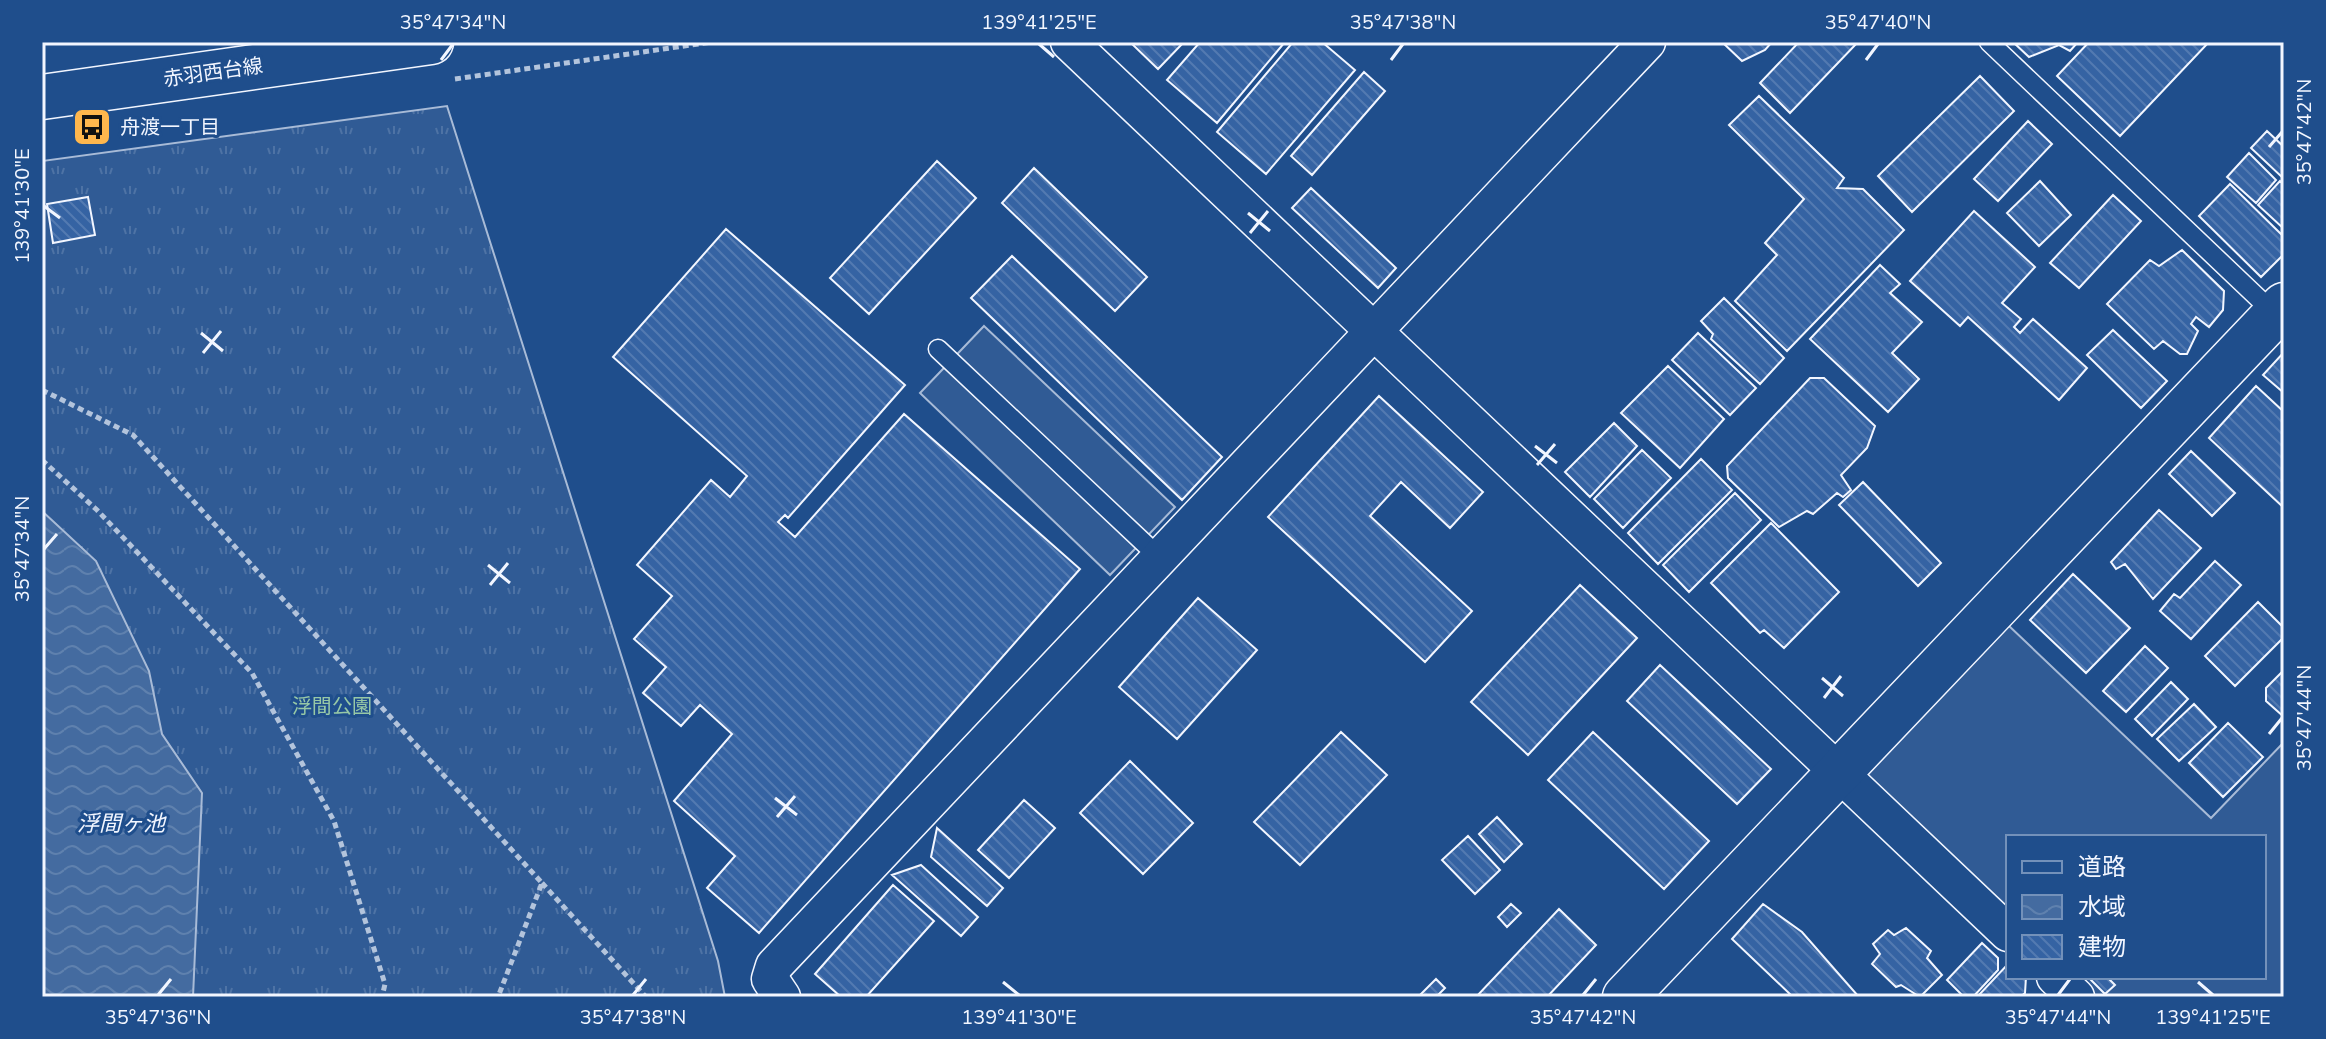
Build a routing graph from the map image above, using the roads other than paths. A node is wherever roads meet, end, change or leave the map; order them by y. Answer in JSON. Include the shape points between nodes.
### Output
{"nodes":[{"id":1,"x":431,"y":42,"type":"edge"},
{"id":2,"x":1069,"y":42,"type":"edge"},
{"id":3,"x":1647,"y":42,"type":"edge"},
{"id":4,"x":1989,"y":42,"type":"edge"},
{"id":5,"x":291,"y":51,"type":"edge"},
{"id":6,"x":42,"y":97,"type":"edge"},
{"id":7,"x":2280,"y":310,"type":"edge"},
{"id":8,"x":1374,"y":330,"type":"junction"},
{"id":9,"x":938,"y":349,"type":"dead end"},
{"id":10,"x":1159,"y":557,"type":"junction"},
{"id":11,"x":1838,"y":773,"type":"junction"},
{"id":12,"x":2006,"y":931,"type":"edge"},
{"id":13,"x":2057,"y":979,"type":"edge"},
{"id":14,"x":782,"y":997,"type":"edge"},
{"id":15,"x":1625,"y":997,"type":"edge"},
{"id":16,"x":2076,"y":997,"type":"edge"}],
"edges":[{"from":1,"to":5,"type":"street","name":"赤羽西台線"},
{"from":2,"to":8,"type":"street"},
{"from":3,"to":8,"type":"street"},
{"from":4,"to":7,"type":"lane"},
{"from":5,"to":6,"type":"street","name":"赤羽西台線"},
{"from":7,"to":11,"type":"street"},
{"from":8,"to":10,"type":"street"},
{"from":8,"to":11,"type":"street"},
{"from":9,"to":10,"type":"lane"},
{"from":10,"to":14,"type":"street","via":[[774,966],[770,979]]},
{"from":11,"to":12,"type":"street"},
{"from":11,"to":15,"type":"street"},
{"from":13,"to":16,"type":"street"}]}
